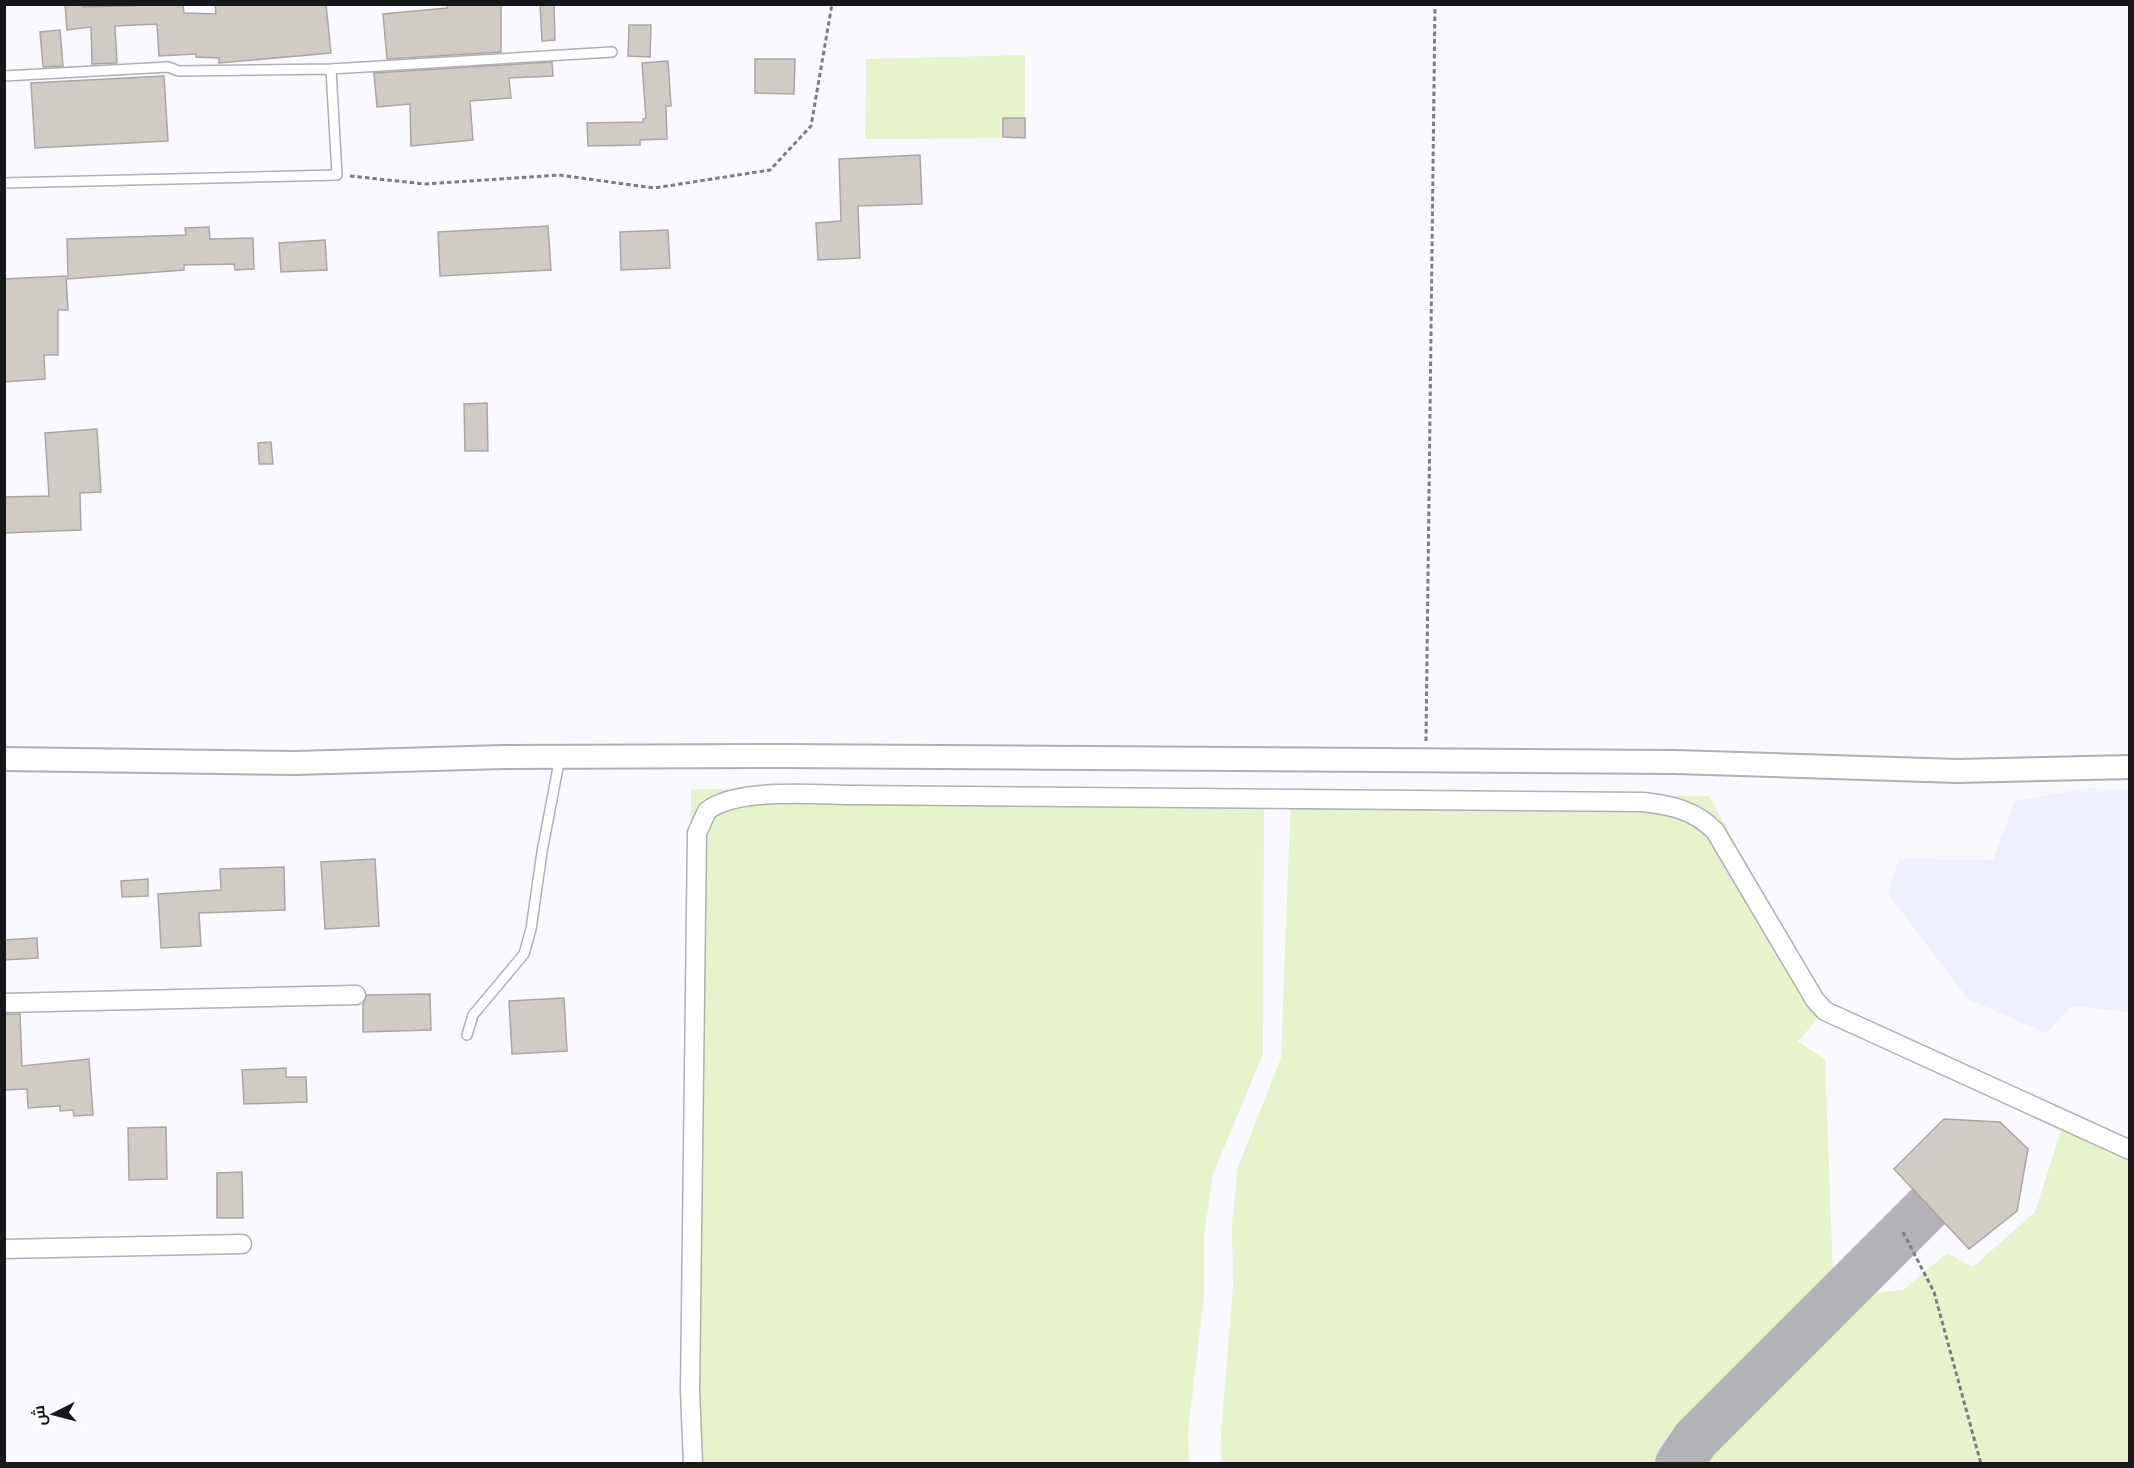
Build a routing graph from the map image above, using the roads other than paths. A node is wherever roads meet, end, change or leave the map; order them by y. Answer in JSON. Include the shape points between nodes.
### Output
{"nodes":[{"id":1,"x":612,"y":52,"type":"dead end"},
{"id":2,"x":332,"y":69,"type":"junction"},
{"id":3,"x":4,"y":76,"type":"edge"},
{"id":4,"x":4,"y":183,"type":"edge"},
{"id":5,"x":560,"y":757,"type":"junction"},
{"id":6,"x":4,"y":759,"type":"edge"},
{"id":7,"x":2130,"y":767,"type":"edge"},
{"id":8,"x":356,"y":995,"type":"dead end"},
{"id":9,"x":4,"y":1003,"type":"edge"},
{"id":10,"x":467,"y":1035,"type":"dead end"},
{"id":11,"x":2130,"y":1150,"type":"edge"},
{"id":12,"x":242,"y":1244,"type":"dead end"},
{"id":13,"x":4,"y":1250,"type":"edge"},
{"id":14,"x":693,"y":1464,"type":"edge"}],
"edges":[{"from":1,"to":2,"type":"lane"},
{"from":2,"to":3,"type":"lane","via":[[180,71],[168,67]]},
{"from":2,"to":4,"type":"lane","via":[[337,175]]},
{"from":5,"to":6,"type":"street","via":[[296,763]]},
{"from":5,"to":7,"type":"street","via":[[1675,762],[1957,771]]},
{"from":5,"to":10,"type":"lane","via":[[524,954],[473,1015]]},
{"from":8,"to":9,"type":"street"},
{"from":11,"to":14,"type":"street","via":[[1825,1011],[1715,831],[1699,817],[1667,805],[856,795],[728,800],[707,811],[698,833],[690,1380]]},
{"from":12,"to":13,"type":"street"}]}
